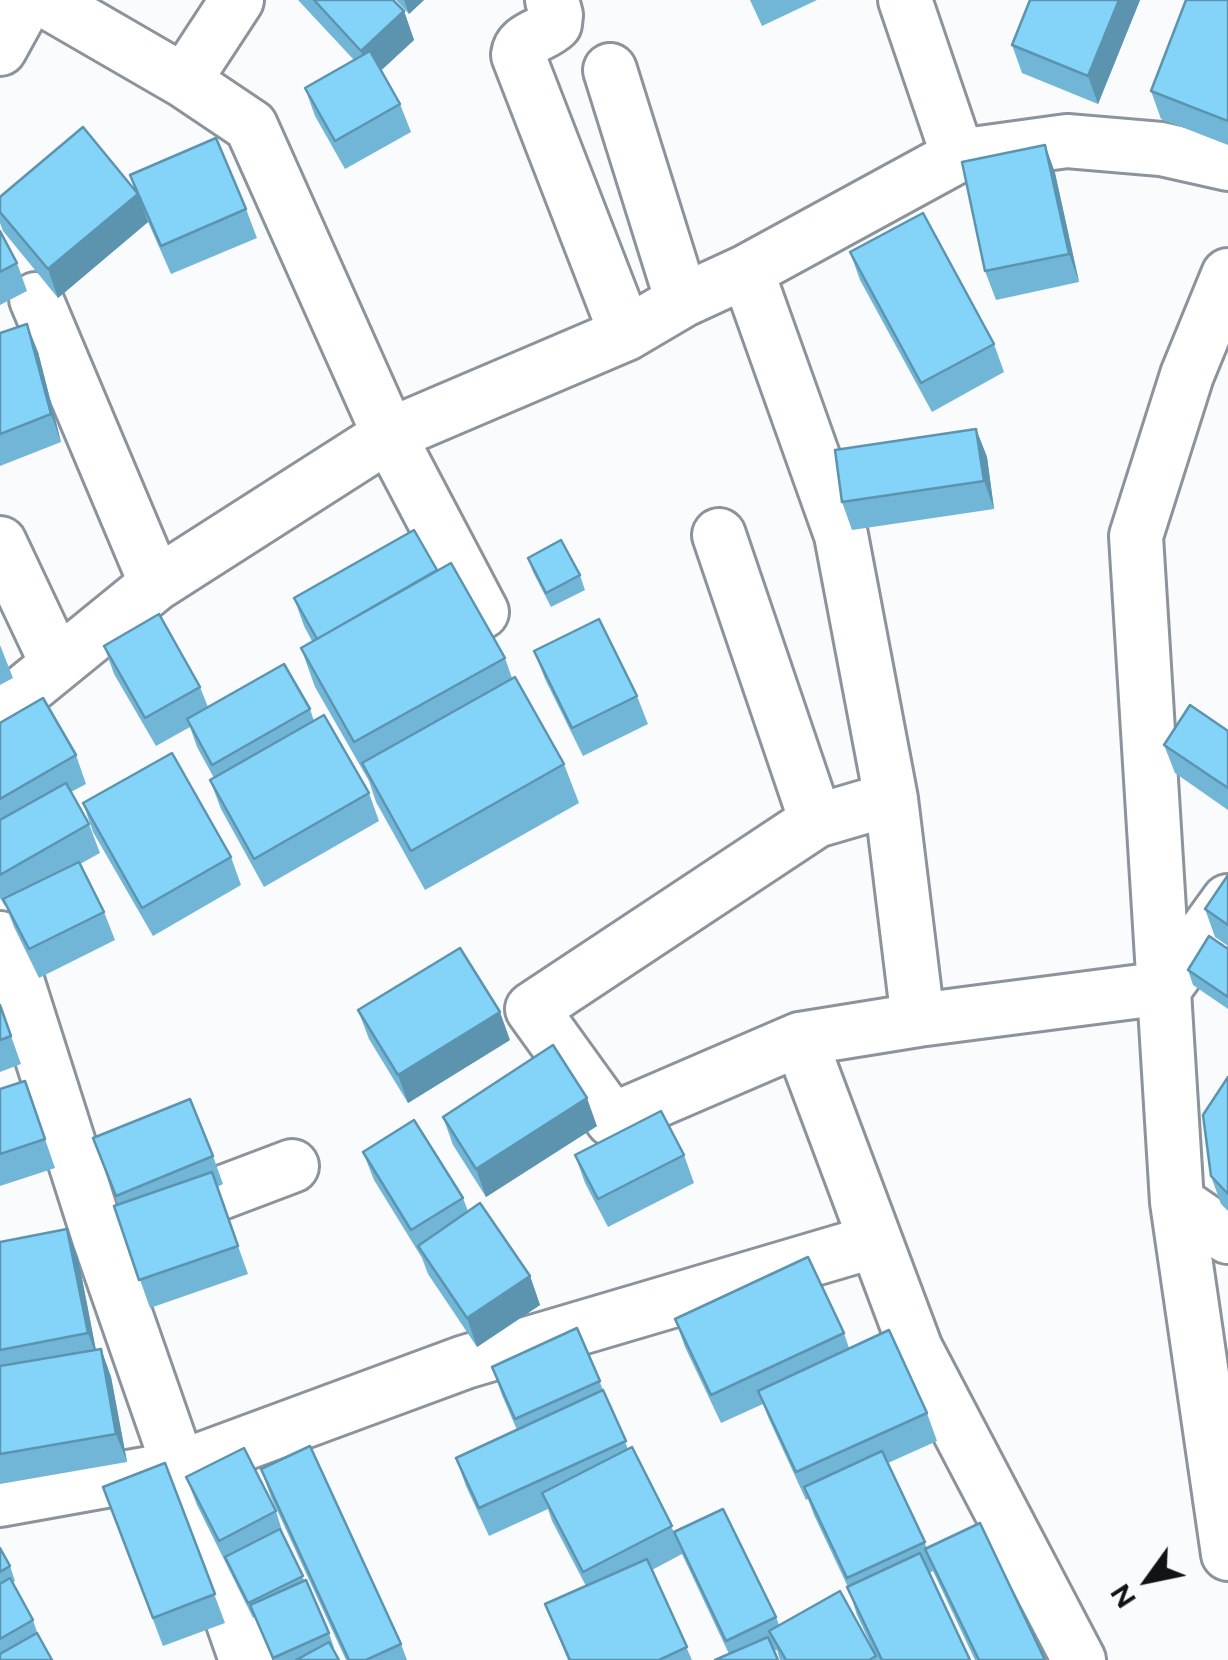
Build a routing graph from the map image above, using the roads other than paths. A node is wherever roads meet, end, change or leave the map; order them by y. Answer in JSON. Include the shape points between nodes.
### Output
{"nodes":[{"id":1,"x":27,"y":0,"type":"edge"},
{"id":2,"x":44,"y":0,"type":"edge"},
{"id":3,"x":238,"y":0,"type":"edge"},
{"id":4,"x":552,"y":0,"type":"edge"},
{"id":5,"x":905,"y":0,"type":"edge"},
{"id":6,"x":0,"y":49,"type":"edge"},
{"id":7,"x":610,"y":70,"type":"dead end"},
{"id":8,"x":184,"y":81,"type":"junction"},
{"id":9,"x":958,"y":156,"type":"junction"},
{"id":10,"x":1228,"y":164,"type":"edge"},
{"id":11,"x":747,"y":271,"type":"junction"},
{"id":12,"x":1228,"y":276,"type":"edge"},
{"id":13,"x":36,"y":299,"type":"dead end"},
{"id":14,"x":682,"y":301,"type":"junction"},
{"id":15,"x":626,"y":334,"type":"junction"},
{"id":16,"x":390,"y":435,"type":"junction"},
{"id":17,"x":719,"y":535,"type":"dead end"},
{"id":18,"x":0,"y":543,"type":"edge"},
{"id":19,"x":156,"y":584,"type":"junction"},
{"id":20,"x":482,"y":612,"type":"edge"},
{"id":21,"x":57,"y":664,"type":"junction"},
{"id":22,"x":0,"y":711,"type":"edge"},
{"id":23,"x":891,"y":798,"type":"junction"},
{"id":24,"x":816,"y":820,"type":"junction"},
{"id":25,"x":1228,"y":901,"type":"edge"},
{"id":26,"x":0,"y":938,"type":"edge"},
{"id":27,"x":1166,"y":988,"type":"junction"},
{"id":28,"x":918,"y":1020,"type":"junction"},
{"id":29,"x":800,"y":1039,"type":"junction"},
{"id":30,"x":292,"y":1166,"type":"dead end"},
{"id":31,"x":1178,"y":1202,"type":"junction"},
{"id":32,"x":1228,"y":1236,"type":"edge"},
{"id":33,"x":99,"y":1238,"type":"junction"},
{"id":34,"x":875,"y":1240,"type":"junction"},
{"id":35,"x":178,"y":1468,"type":"junction"},
{"id":36,"x":0,"y":1500,"type":"edge"},
{"id":37,"x":1228,"y":1554,"type":"edge"},
{"id":38,"x":246,"y":1660,"type":"edge"},
{"id":39,"x":1079,"y":1660,"type":"edge"}],
"edges":[{"from":1,"to":6,"type":"street"},
{"from":2,"to":8,"type":"street"},
{"from":3,"to":8,"type":"street"},
{"from":4,"to":15,"type":"street","via":[[555,24],[523,42],[518,55]]},
{"from":5,"to":9,"type":"street"},
{"from":7,"to":14,"type":"street"},
{"from":8,"to":16,"type":"street","via":[[251,126]]},
{"from":9,"to":10,"type":"street","via":[[1067,141],[1161,149]]},
{"from":9,"to":11,"type":"street"},
{"from":11,"to":14,"type":"street"},
{"from":11,"to":23,"type":"street","via":[[841,535]]},
{"from":12,"to":27,"type":"street","via":[[1187,375],[1136,536]]},
{"from":13,"to":19,"type":"street"},
{"from":14,"to":15,"type":"street"},
{"from":15,"to":16,"type":"street"},
{"from":16,"to":19,"type":"street"},
{"from":16,"to":20,"type":"street"},
{"from":17,"to":24,"type":"street"},
{"from":18,"to":21,"type":"street"},
{"from":19,"to":21,"type":"street"},
{"from":21,"to":22,"type":"street"},
{"from":23,"to":24,"type":"street"},
{"from":23,"to":28,"type":"street"},
{"from":24,"to":29,"type":"street","via":[[532,1010],[612,1120]]},
{"from":25,"to":27,"type":"street"},
{"from":26,"to":33,"type":"street"},
{"from":27,"to":28,"type":"street"},
{"from":27,"to":31,"type":"street"},
{"from":28,"to":29,"type":"street"},
{"from":29,"to":34,"type":"street"},
{"from":30,"to":33,"type":"street"},
{"from":31,"to":32,"type":"street"},
{"from":31,"to":37,"type":"street"},
{"from":33,"to":35,"type":"street"},
{"from":34,"to":35,"type":"street","via":[[465,1362]]},
{"from":34,"to":39,"type":"street","via":[[916,1349]]},
{"from":35,"to":36,"type":"street"},
{"from":35,"to":38,"type":"street"}]}
